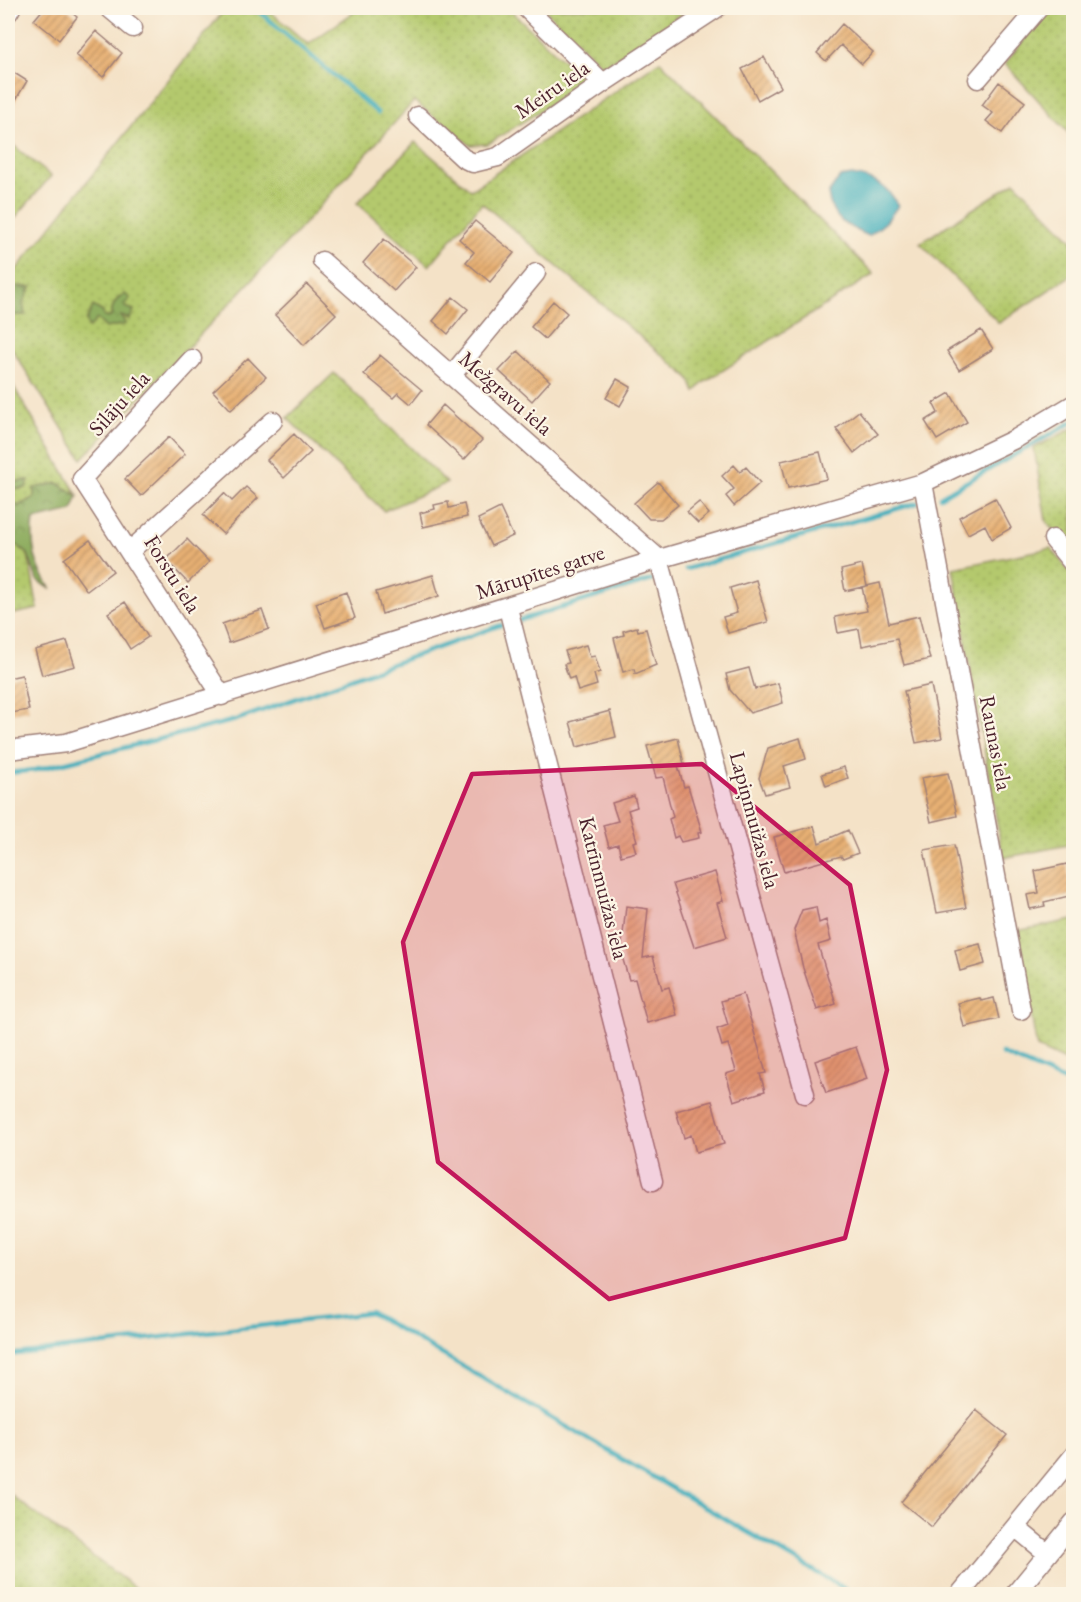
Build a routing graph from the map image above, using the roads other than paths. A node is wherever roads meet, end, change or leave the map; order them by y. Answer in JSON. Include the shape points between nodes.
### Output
{"nodes":[{"id":1,"x":11,"y":8,"type":"edge"},
{"id":2,"x":109,"y":8,"type":"edge"},
{"id":3,"x":526,"y":8,"type":"edge"},
{"id":4,"x":717,"y":8,"type":"edge"},
{"id":5,"x":1039,"y":8,"type":"edge"},
{"id":6,"x":8,"y":13,"type":"edge"},
{"id":7,"x":133,"y":28,"type":"dead end"},
{"id":8,"x":978,"y":80,"type":"dead end"},
{"id":9,"x":603,"y":82,"type":"junction"},
{"id":10,"x":418,"y":116,"type":"dead end"},
{"id":11,"x":322,"y":261,"type":"dead end"},
{"id":12,"x":536,"y":273,"type":"dead end"},
{"id":13,"x":192,"y":359,"type":"dead end"},
{"id":14,"x":451,"y":376,"type":"junction"},
{"id":15,"x":1074,"y":404,"type":"edge"},
{"id":16,"x":273,"y":421,"type":"dead end"},
{"id":17,"x":82,"y":479,"type":"joint"},
{"id":18,"x":923,"y":483,"type":"junction"},
{"id":19,"x":1053,"y":538,"type":"dead end"},
{"id":20,"x":130,"y":550,"type":"junction"},
{"id":21,"x":659,"y":559,"type":"junction"},
{"id":22,"x":1074,"y":565,"type":"edge"},
{"id":23,"x":508,"y":608,"type":"junction"},
{"id":24,"x":222,"y":696,"type":"junction"},
{"id":25,"x":8,"y":750,"type":"edge"},
{"id":26,"x":1021,"y":1011,"type":"dead end"},
{"id":27,"x":805,"y":1094,"type":"dead end"},
{"id":28,"x":653,"y":1181,"type":"dead end"},
{"id":29,"x":1074,"y":1455,"type":"edge"},
{"id":30,"x":1074,"y":1522,"type":"edge"},
{"id":31,"x":1015,"y":1527,"type":"junction"},
{"id":32,"x":1048,"y":1554,"type":"junction"},
{"id":33,"x":960,"y":1594,"type":"edge"},
{"id":34,"x":1016,"y":1594,"type":"edge"}],
"edges":[{"from":1,"to":6,"type":"street"},
{"from":2,"to":7,"type":"street"},
{"from":3,"to":9,"type":"street"},
{"from":4,"to":9,"type":"street","name":"Meiru iela"},
{"from":5,"to":8,"type":"street"},
{"from":9,"to":10,"type":"street","name":"Meiru iela","via":[[498,158],[473,163]]},
{"from":11,"to":14,"type":"street","name":"Mežgravu iela"},
{"from":12,"to":14,"type":"street"},
{"from":13,"to":17,"type":"street","name":"Silāju iela"},
{"from":14,"to":21,"type":"street","name":"Mežgravu iela"},
{"from":15,"to":18,"type":"street","name":"Mārupītes gatve","via":[[1017,438]]},
{"from":16,"to":20,"type":"street"},
{"from":17,"to":20,"type":"street","name":"Forstu iela"},
{"from":18,"to":21,"type":"street","name":"Mārupītes gatve"},
{"from":18,"to":26,"type":"street","name":"Raunas iela"},
{"from":19,"to":22,"type":"street"},
{"from":20,"to":24,"type":"street","name":"Forstu iela"},
{"from":21,"to":23,"type":"street","name":"Mārupītes gatve"},
{"from":21,"to":27,"type":"street","name":"Lapiņmuižas iela"},
{"from":23,"to":24,"type":"street","name":"Mārupītes gatve"},
{"from":23,"to":28,"type":"street","name":"Katrīnmuižas iela"},
{"from":24,"to":25,"type":"street","name":"Mārupītes gatve","via":[[66,743]]},
{"from":29,"to":31,"type":"street"},
{"from":30,"to":32,"type":"street"},
{"from":31,"to":32,"type":"street"},
{"from":31,"to":33,"type":"street"},
{"from":32,"to":34,"type":"street"}]}
